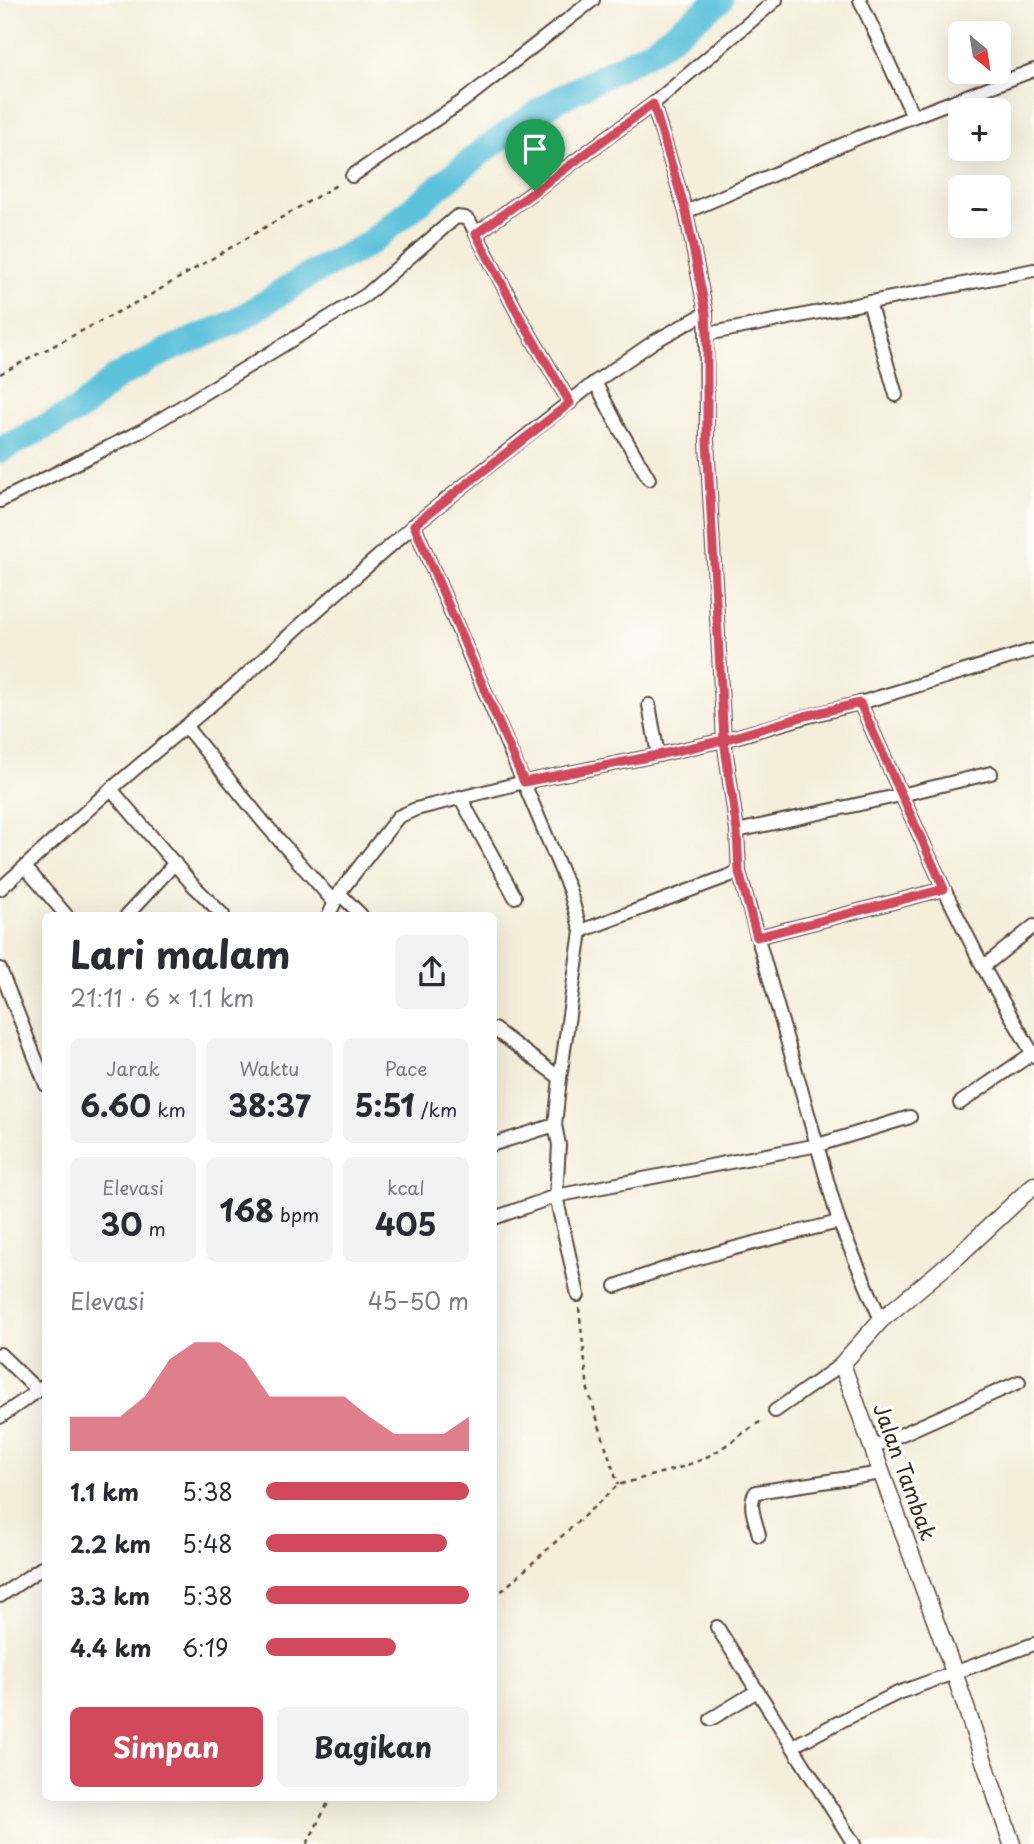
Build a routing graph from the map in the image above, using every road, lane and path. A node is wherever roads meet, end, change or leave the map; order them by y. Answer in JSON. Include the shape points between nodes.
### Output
{"nodes":[{"id":1,"x":593,"y":0,"type":"edge"},
{"id":2,"x":776,"y":0,"type":"edge"},
{"id":3,"x":860,"y":0,"type":"edge"},
{"id":4,"x":1034,"y":70,"type":"edge"},
{"id":5,"x":653,"y":104,"type":"junction"},
{"id":6,"x":913,"y":116,"type":"junction"},
{"id":7,"x":352,"y":176,"type":"joint"},
{"id":8,"x":686,"y":212,"type":"junction"},
{"id":9,"x":476,"y":234,"type":"junction"},
{"id":10,"x":1034,"y":270,"type":"edge"},
{"id":11,"x":869,"y":302,"type":"junction"},
{"id":12,"x":706,"y":313,"type":"junction"},
{"id":13,"x":707,"y":334,"type":"junction"},
{"id":14,"x":0,"y":374,"type":"edge"},
{"id":15,"x":595,"y":382,"type":"junction"},
{"id":16,"x":896,"y":396,"type":"dead end"},
{"id":17,"x":570,"y":403,"type":"junction"},
{"id":18,"x":649,"y":479,"type":"dead end"},
{"id":19,"x":0,"y":501,"type":"edge"},
{"id":20,"x":414,"y":525,"type":"junction"},
{"id":21,"x":1034,"y":650,"type":"edge"},
{"id":22,"x":860,"y":703,"type":"junction"},
{"id":23,"x":649,"y":705,"type":"dead end"},
{"id":24,"x":186,"y":727,"type":"junction"},
{"id":25,"x":724,"y":740,"type":"junction"},
{"id":26,"x":658,"y":755,"type":"junction"},
{"id":27,"x":991,"y":773,"type":"dead end"},
{"id":28,"x":524,"y":782,"type":"junction"},
{"id":29,"x":111,"y":789,"type":"junction"},
{"id":30,"x":901,"y":795,"type":"junction"},
{"id":31,"x":460,"y":797,"type":"junction"},
{"id":32,"x":737,"y":831,"type":"junction"},
{"id":33,"x":174,"y":863,"type":"junction"},
{"id":34,"x":25,"y":867,"type":"junction"},
{"id":35,"x":739,"y":872,"type":"junction"},
{"id":36,"x":0,"y":889,"type":"edge"},
{"id":37,"x":944,"y":889,"type":"junction"},
{"id":38,"x":515,"y":897,"type":"dead end"},
{"id":39,"x":334,"y":898,"type":"junction"},
{"id":40,"x":63,"y":912,"type":"edge"},
{"id":41,"x":130,"y":912,"type":"edge"},
{"id":42,"x":220,"y":912,"type":"edge"},
{"id":43,"x":330,"y":912,"type":"edge"},
{"id":44,"x":356,"y":912,"type":"edge"},
{"id":45,"x":1034,"y":926,"type":"edge"},
{"id":46,"x":581,"y":931,"type":"junction"},
{"id":47,"x":757,"y":937,"type":"junction"},
{"id":48,"x":983,"y":967,"type":"junction"},
{"id":49,"x":0,"y":969,"type":"edge"},
{"id":50,"x":497,"y":1031,"type":"edge"},
{"id":51,"x":1033,"y":1054,"type":"edge"},
{"id":52,"x":42,"y":1075,"type":"edge"},
{"id":53,"x":560,"y":1078,"type":"junction"},
{"id":54,"x":960,"y":1102,"type":"dead end"},
{"id":55,"x":910,"y":1117,"type":"dead end"},
{"id":56,"x":555,"y":1125,"type":"junction"},
{"id":57,"x":497,"y":1143,"type":"edge"},
{"id":58,"x":818,"y":1144,"type":"junction"},
{"id":59,"x":1034,"y":1185,"type":"edge"},
{"id":60,"x":556,"y":1196,"type":"junction"},
{"id":61,"x":497,"y":1217,"type":"edge"},
{"id":62,"x":839,"y":1223,"type":"junction"},
{"id":63,"x":616,"y":1286,"type":"dead end"},
{"id":64,"x":578,"y":1295,"type":"joint"},
{"id":65,"x":881,"y":1320,"type":"junction"},
{"id":66,"x":0,"y":1354,"type":"edge"},
{"id":67,"x":842,"y":1364,"type":"junction"},
{"id":68,"x":1019,"y":1382,"type":"dead end"},
{"id":69,"x":41,"y":1388,"type":"edge"},
{"id":70,"x":775,"y":1411,"type":"joint"},
{"id":71,"x":0,"y":1417,"type":"edge"},
{"id":72,"x":873,"y":1447,"type":"junction"},
{"id":73,"x":882,"y":1473,"type":"junction"},
{"id":74,"x":618,"y":1485,"type":"junction"},
{"id":75,"x":759,"y":1535,"type":"dead end"},
{"id":76,"x":42,"y":1568,"type":"edge"},
{"id":77,"x":497,"y":1595,"type":"edge"},
{"id":78,"x":0,"y":1597,"type":"edge"},
{"id":79,"x":717,"y":1627,"type":"dead end"},
{"id":80,"x":1034,"y":1644,"type":"edge"},
{"id":81,"x":954,"y":1672,"type":"junction"},
{"id":82,"x":757,"y":1691,"type":"junction"},
{"id":83,"x":711,"y":1719,"type":"dead end"},
{"id":84,"x":793,"y":1746,"type":"junction"},
{"id":85,"x":329,"y":1801,"type":"edge"},
{"id":86,"x":307,"y":1844,"type":"edge"},
{"id":87,"x":854,"y":1844,"type":"edge"},
{"id":88,"x":1012,"y":1844,"type":"edge"}],
"edges":[{"from":1,"to":7,"type":"street","via":[[463,101]]},
{"from":2,"to":5,"type":"street"},
{"from":3,"to":6,"type":"street"},
{"from":4,"to":6,"type":"street"},
{"from":5,"to":8,"type":"street"},
{"from":5,"to":9,"type":"street"},
{"from":6,"to":8,"type":"street"},
{"from":7,"to":14,"type":"path","via":[[152,294]]},
{"from":8,"to":12,"type":"street"},
{"from":9,"to":17,"type":"street"},
{"from":9,"to":19,"type":"street","via":[[465,218],[450,220],[366,295],[143,430]]},
{"from":10,"to":11,"type":"street"},
{"from":11,"to":13,"type":"street"},
{"from":11,"to":16,"type":"street"},
{"from":12,"to":13,"type":"street"},
{"from":12,"to":15,"type":"street"},
{"from":13,"to":25,"type":"street","via":[[707,442]]},
{"from":15,"to":17,"type":"street"},
{"from":15,"to":18,"type":"street"},
{"from":17,"to":20,"type":"street"},
{"from":20,"to":24,"type":"street"},
{"from":20,"to":28,"type":"street"},
{"from":21,"to":22,"type":"street"},
{"from":22,"to":25,"type":"street"},
{"from":22,"to":30,"type":"street"},
{"from":23,"to":26,"type":"street"},
{"from":24,"to":29,"type":"street"},
{"from":24,"to":39,"type":"street","via":[[320,888]]},
{"from":25,"to":26,"type":"street"},
{"from":25,"to":32,"type":"street"},
{"from":26,"to":28,"type":"street"},
{"from":27,"to":30,"type":"street"},
{"from":28,"to":31,"type":"street"},
{"from":28,"to":46,"type":"street","via":[[569,888]]},
{"from":29,"to":33,"type":"street"},
{"from":29,"to":34,"type":"street"},
{"from":30,"to":32,"type":"street"},
{"from":30,"to":37,"type":"street"},
{"from":31,"to":38,"type":"street"},
{"from":31,"to":39,"type":"street","via":[[398,817]]},
{"from":32,"to":35,"type":"street"},
{"from":33,"to":41,"type":"street"},
{"from":33,"to":42,"type":"street"},
{"from":34,"to":36,"type":"street"},
{"from":34,"to":40,"type":"street"},
{"from":35,"to":46,"type":"street"},
{"from":35,"to":47,"type":"street"},
{"from":37,"to":47,"type":"street"},
{"from":37,"to":48,"type":"street"},
{"from":39,"to":43,"type":"street"},
{"from":39,"to":44,"type":"street"},
{"from":45,"to":48,"type":"street"},
{"from":46,"to":53,"type":"street"},
{"from":47,"to":58,"type":"street"},
{"from":48,"to":51,"type":"street"},
{"from":49,"to":52,"type":"street"},
{"from":50,"to":53,"type":"street"},
{"from":51,"to":54,"type":"street"},
{"from":53,"to":56,"type":"street"},
{"from":55,"to":58,"type":"street"},
{"from":56,"to":57,"type":"street"},
{"from":56,"to":60,"type":"street","via":[[559,1145]]},
{"from":58,"to":60,"type":"street"},
{"from":58,"to":62,"type":"street"},
{"from":59,"to":65,"type":"street"},
{"from":60,"to":61,"type":"street"},
{"from":60,"to":64,"type":"street"},
{"from":62,"to":63,"type":"street","via":[[665,1267]]},
{"from":62,"to":65,"type":"street"},
{"from":64,"to":74,"type":"path","via":[[588,1390]]},
{"from":65,"to":67,"type":"street"},
{"from":66,"to":69,"type":"street"},
{"from":67,"to":70,"type":"street"},
{"from":67,"to":72,"type":"street","name":"Jalan Tambak"},
{"from":68,"to":72,"type":"street"},
{"from":69,"to":71,"type":"street"},
{"from":70,"to":74,"type":"path","via":[[703,1459]]},
{"from":72,"to":73,"type":"street","name":"Jalan Tambak"},
{"from":73,"to":75,"type":"street","via":[[756,1492],[752,1504]]},
{"from":73,"to":81,"type":"street","name":"Jalan Tambak"},
{"from":74,"to":77,"type":"path"},
{"from":76,"to":78,"type":"street"},
{"from":79,"to":82,"type":"street"},
{"from":80,"to":81,"type":"street"},
{"from":81,"to":84,"type":"street","via":[[898,1693]]},
{"from":81,"to":88,"type":"street","name":"Jalan Tambak"},
{"from":82,"to":83,"type":"street"},
{"from":82,"to":84,"type":"street"},
{"from":84,"to":87,"type":"street"},
{"from":85,"to":86,"type":"path"}]}
